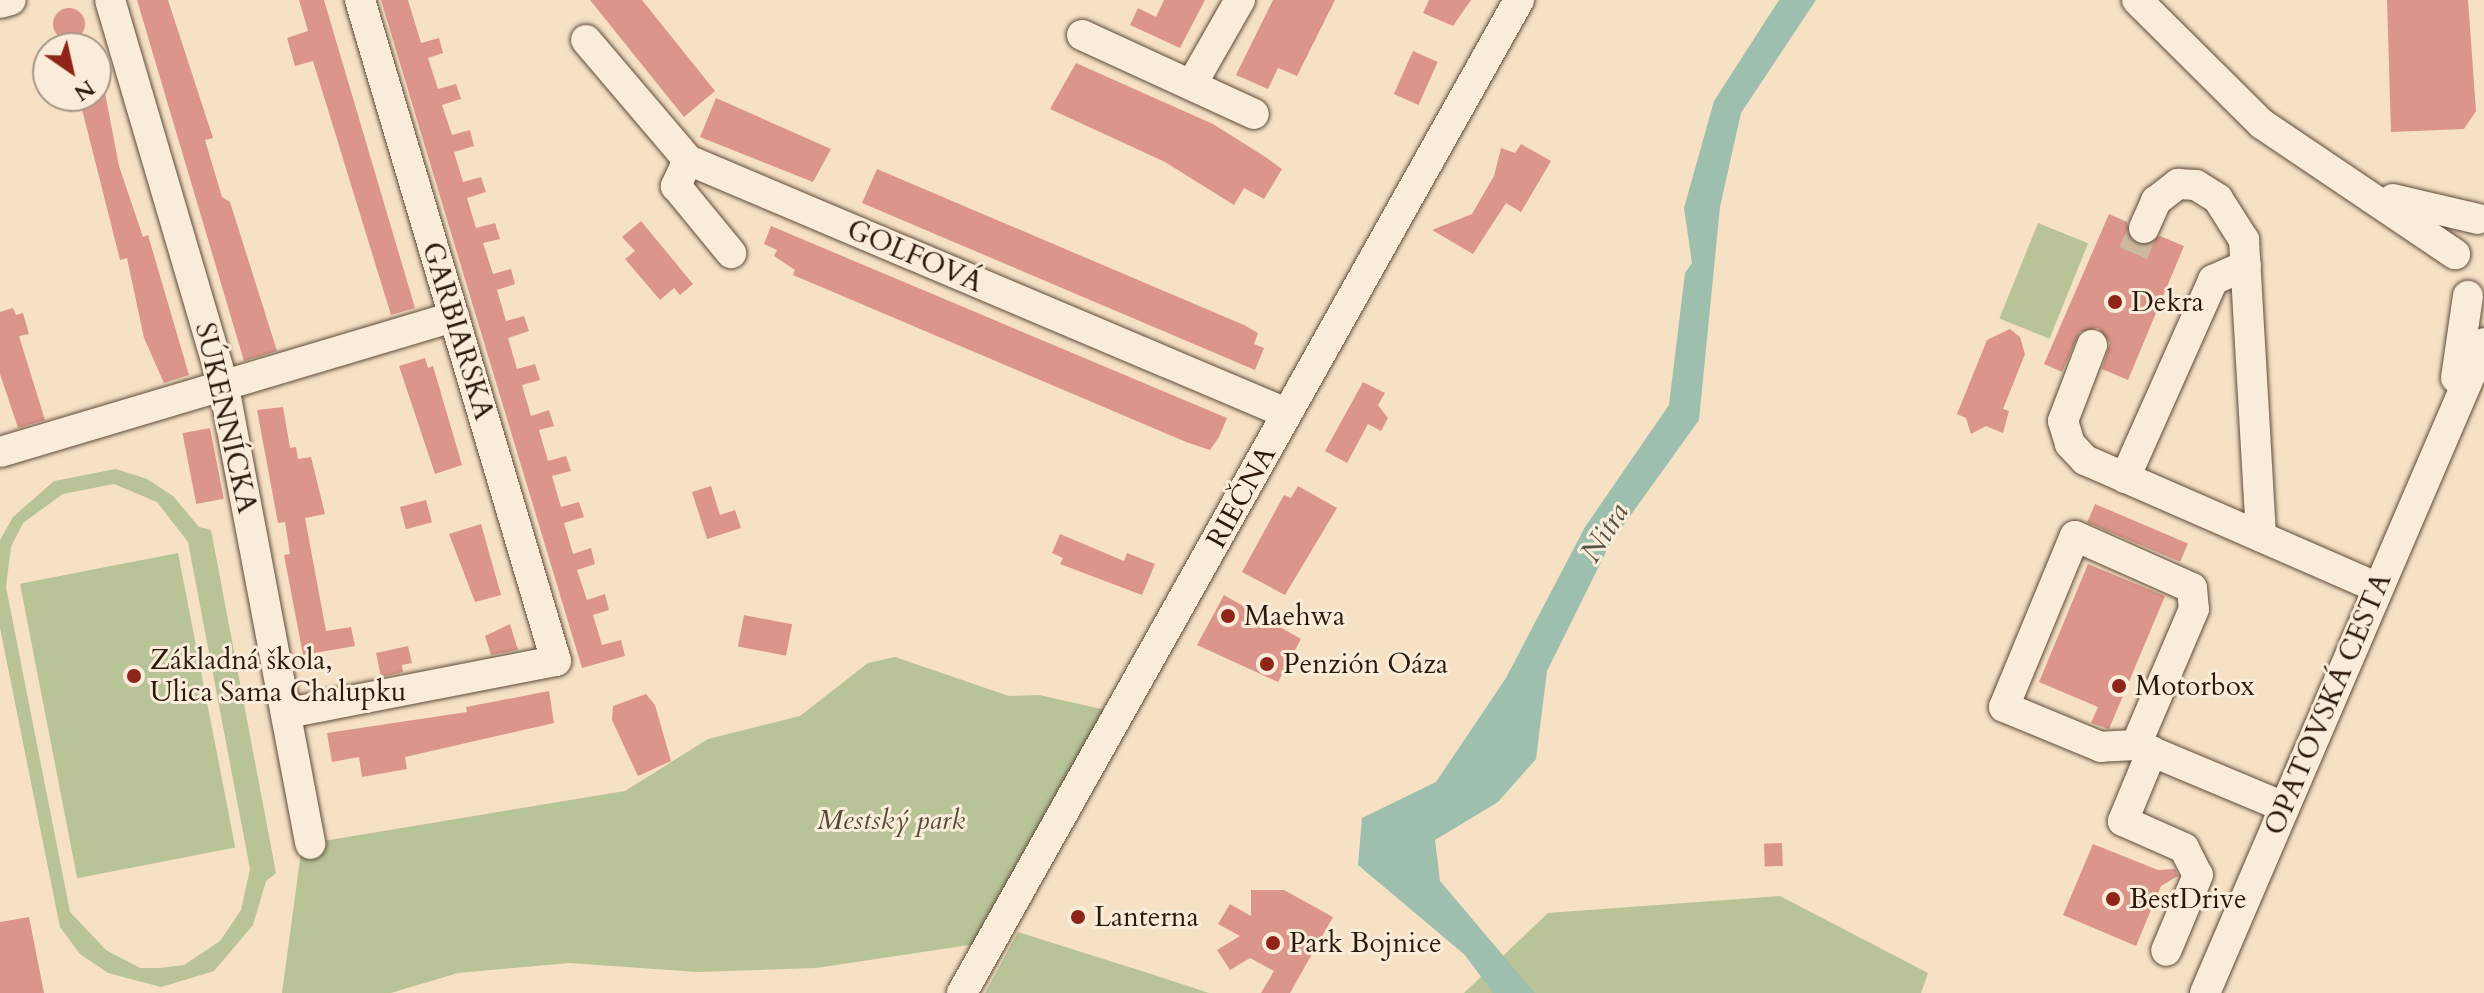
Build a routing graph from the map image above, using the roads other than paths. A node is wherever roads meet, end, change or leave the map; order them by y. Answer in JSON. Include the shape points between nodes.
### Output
{"nodes":[{"id":1,"x":11,"y":0,"type":"edge"},
{"id":2,"x":110,"y":0,"type":"edge"},
{"id":3,"x":360,"y":0,"type":"edge"},
{"id":4,"x":1240,"y":0,"type":"edge"},
{"id":5,"x":1519,"y":0,"type":"edge"},
{"id":6,"x":2137,"y":0,"type":"edge"},
{"id":7,"x":0,"y":3,"type":"edge"},
{"id":8,"x":1082,"y":35,"type":"dead end"},
{"id":9,"x":586,"y":40,"type":"dead end"},
{"id":10,"x":1192,"y":84,"type":"junction"},
{"id":11,"x":1254,"y":114,"type":"dead end"},
{"id":12,"x":688,"y":160,"type":"junction"},
{"id":13,"x":2361,"y":187,"type":"junction"},
{"id":14,"x":2481,"y":217,"type":"edge"},
{"id":15,"x":2144,"y":228,"type":"tunnel mouth"},
{"id":16,"x":731,"y":253,"type":"dead end"},
{"id":17,"x":2455,"y":254,"type":"junction"},
{"id":18,"x":2246,"y":265,"type":"junction"},
{"id":19,"x":2476,"y":302,"type":"edge"},
{"id":20,"x":454,"y":317,"type":"junction"},
{"id":21,"x":2484,"y":343,"type":"edge"},
{"id":22,"x":2092,"y":345,"type":"dead end"},
{"id":23,"x":224,"y":387,"type":"junction"},
{"id":24,"x":1286,"y":413,"type":"junction"},
{"id":25,"x":2449,"y":415,"type":"junction"},
{"id":26,"x":0,"y":452,"type":"edge"},
{"id":27,"x":2125,"y":478,"type":"junction"},
{"id":28,"x":2261,"y":537,"type":"junction"},
{"id":29,"x":2378,"y":588,"type":"junction"},
{"id":30,"x":288,"y":713,"type":"junction"},
{"id":31,"x":2144,"y":748,"type":"junction"},
{"id":32,"x":2284,"y":807,"type":"junction"},
{"id":33,"x":310,"y":844,"type":"dead end"},
{"id":34,"x":2166,"y":951,"type":"dead end"},
{"id":35,"x":962,"y":993,"type":"edge"},
{"id":36,"x":2205,"y":993,"type":"edge"}],
"edges":[{"from":1,"to":7,"type":"street"},
{"from":2,"to":23,"type":"street","name":"SÚKENNÍCKA"},
{"from":3,"to":20,"type":"street","name":"GARBIARSKA"},
{"from":4,"to":10,"type":"street"},
{"from":5,"to":24,"type":"street","name":"RIEČNA"},
{"from":6,"to":13,"type":"street","via":[[2262,124]]},
{"from":8,"to":10,"type":"street"},
{"from":9,"to":12,"type":"street","name":"GOLFOVÁ"},
{"from":10,"to":11,"type":"street"},
{"from":12,"to":16,"type":"street","via":[[676,186]]},
{"from":12,"to":24,"type":"street","name":"GOLFOVÁ"},
{"from":13,"to":14,"type":"street","via":[[2431,212]]},
{"from":13,"to":17,"type":"street"},
{"from":14,"to":17,"type":"street"},
{"from":15,"to":18,"type":"street","via":[[2156,201],[2178,184],[2196,185],[2236,221]]},
{"from":17,"to":19,"type":"street","via":[[2456,277]]},
{"from":18,"to":27,"type":"street","via":[[2213,280]]},
{"from":18,"to":28,"type":"street"},
{"from":19,"to":25,"type":"street","name":"OPATOVSKÁ CESTA"},
{"from":20,"to":23,"type":"street"},
{"from":20,"to":30,"type":"street","name":"GARBIARSKA","via":[[556,661]]},
{"from":21,"to":25,"type":"street","name":"OPATOVSKÁ CESTA"},
{"from":22,"to":27,"type":"street","via":[[2063,421],[2070,444],[2085,460]]},
{"from":23,"to":26,"type":"street"},
{"from":23,"to":30,"type":"street","name":"SÚKENNÍCKA"},
{"from":24,"to":35,"type":"street","name":"RIEČNA"},
{"from":25,"to":29,"type":"street","name":"OPATOVSKÁ CESTA"},
{"from":27,"to":28,"type":"street"},
{"from":28,"to":29,"type":"street"},
{"from":29,"to":32,"type":"street","name":"OPATOVSKÁ CESTA"},
{"from":30,"to":33,"type":"street","name":"SÚKENNÍCKA"},
{"from":31,"to":31,"type":"street","via":[[2101,747],[2004,707],[2075,536],[2192,588],[2194,609]]},
{"from":31,"to":32,"type":"street"},
{"from":31,"to":34,"type":"street","via":[[2123,821],[2184,848],[2198,875]]},
{"from":32,"to":36,"type":"street","name":"OPATOVSKÁ CESTA"}]}
